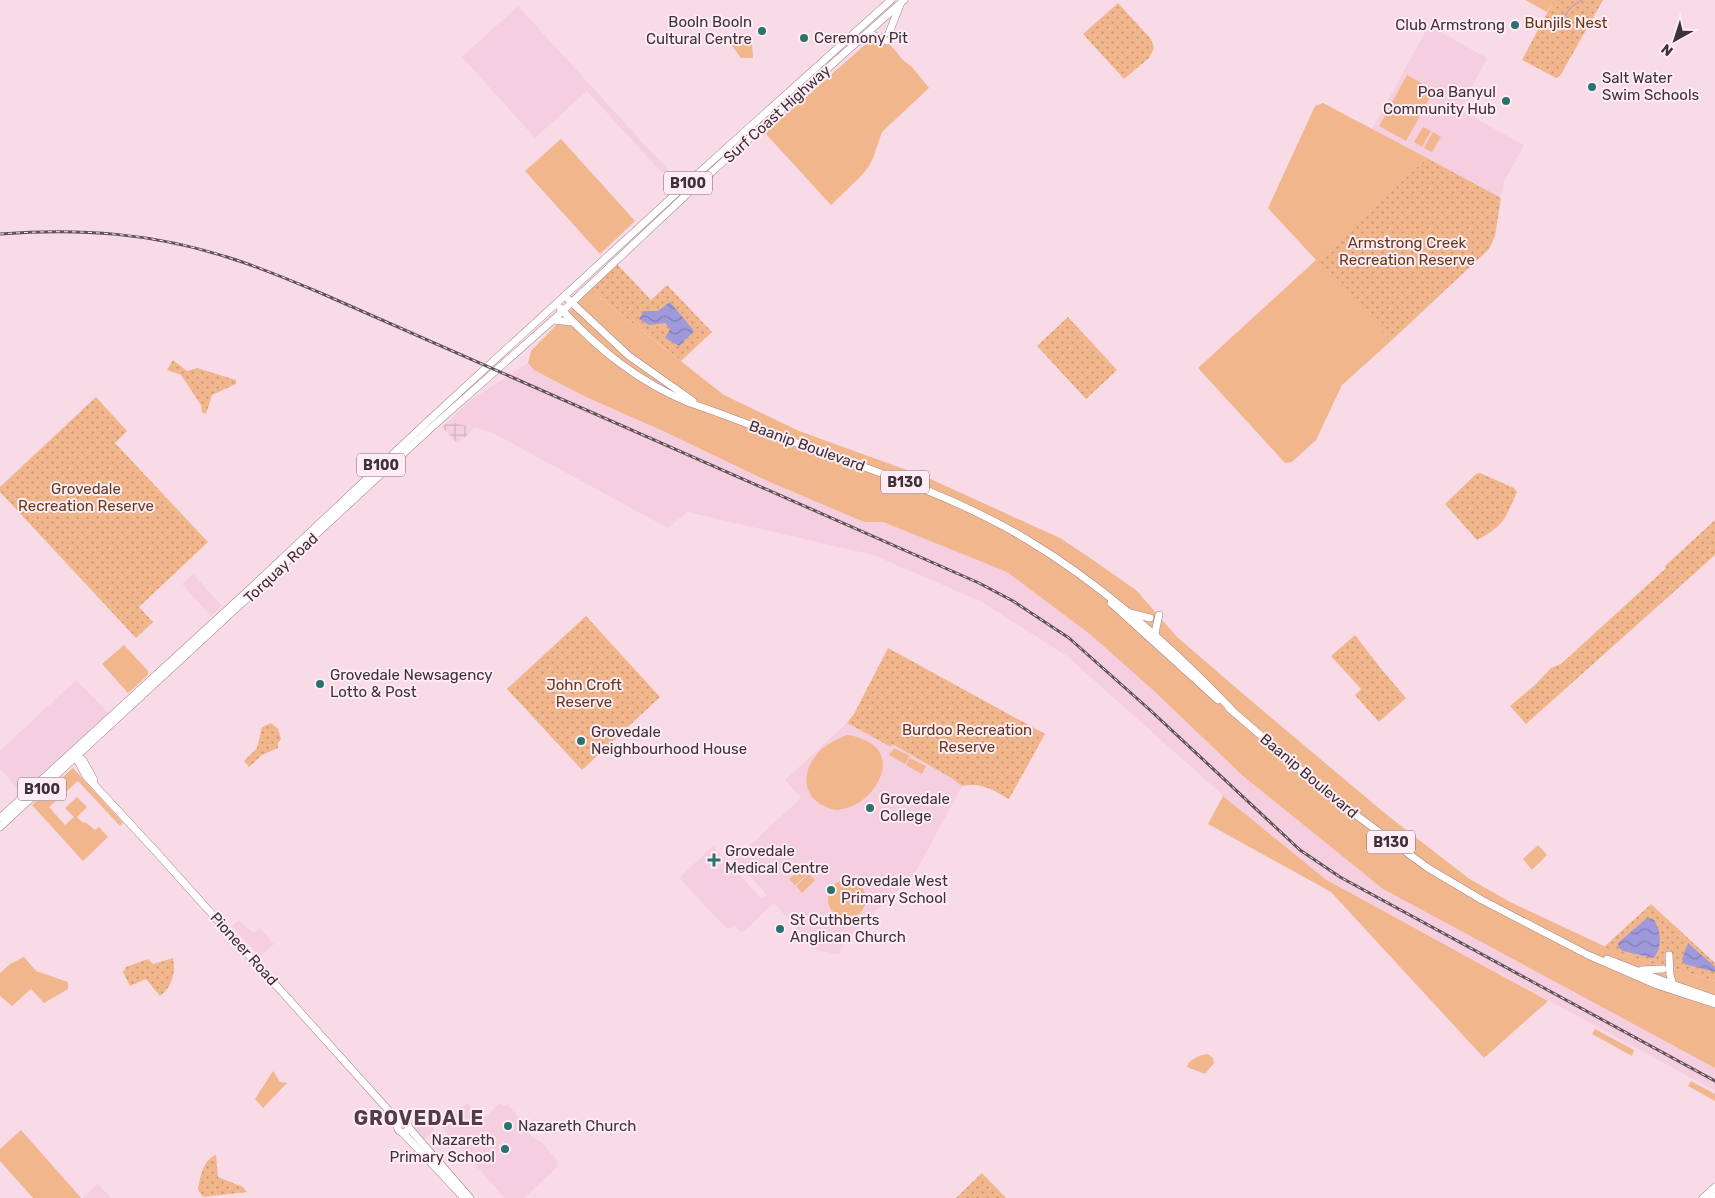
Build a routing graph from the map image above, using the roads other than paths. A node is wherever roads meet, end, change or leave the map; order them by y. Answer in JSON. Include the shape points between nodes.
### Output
{"nodes":[{"id":1,"x":891,"y":0,"type":"edge"},
{"id":2,"x":903,"y":1,"type":"edge"},
{"id":3,"x":872,"y":18,"type":"junction"},
{"id":4,"x":878,"y":24,"type":"junction"},
{"id":5,"x":868,"y":33,"type":"junction"},
{"id":6,"x":889,"y":33,"type":"dead end"},
{"id":7,"x":887,"y":41,"type":"dead end"},
{"id":8,"x":584,"y":290,"type":"junction"},
{"id":9,"x":565,"y":296,"type":"junction"},
{"id":10,"x":571,"y":302,"type":"junction"},
{"id":11,"x":556,"y":305,"type":"junction"},
{"id":12,"x":562,"y":311,"type":"junction"},
{"id":13,"x":580,"y":311,"type":"junction"},
{"id":14,"x":553,"y":320,"type":"junction"},
{"id":15,"x":572,"y":322,"type":"junction"},
{"id":16,"x":706,"y":408,"type":"junction"},
{"id":17,"x":1091,"y":583,"type":"junction"},
{"id":18,"x":1130,"y":613,"type":"junction"},
{"id":19,"x":1160,"y":615,"type":"dead end"},
{"id":20,"x":1150,"y":618,"type":"dead end"},
{"id":21,"x":1155,"y":636,"type":"junction"},
{"id":22,"x":1232,"y":710,"type":"junction"},
{"id":23,"x":90,"y":744,"type":"junction"},
{"id":24,"x":76,"y":753,"type":"junction"},
{"id":25,"x":68,"y":765,"type":"junction"},
{"id":26,"x":87,"y":772,"type":"junction"},
{"id":27,"x":0,"y":818,"type":"edge"},
{"id":28,"x":0,"y":827,"type":"edge"},
{"id":29,"x":1569,"y":945,"type":"junction"},
{"id":30,"x":1669,"y":955,"type":"dead end"},
{"id":31,"x":1663,"y":969,"type":"dead end"},
{"id":32,"x":1634,"y":970,"type":"junction"},
{"id":33,"x":1673,"y":985,"type":"junction"},
{"id":34,"x":1715,"y":999,"type":"edge"},
{"id":35,"x":1715,"y":1004,"type":"edge"},
{"id":36,"x":406,"y":1131,"type":"junction"},
{"id":37,"x":1715,"y":1187,"type":"edge"},
{"id":38,"x":464,"y":1198,"type":"edge"},
{"id":39,"x":470,"y":1198,"type":"edge"},
{"id":40,"x":1702,"y":1198,"type":"edge"}],
"edges":[{"from":1,"to":3,"type":"main road","name":"Surf Coast Highway","number":"B100"},
{"from":2,"to":4,"type":"main road","name":"Surf Coast Highway","number":"B100"},
{"from":2,"to":6,"type":"main road"},
{"from":3,"to":4,"type":"main road"},
{"from":3,"to":9,"type":"main road","name":"Surf Coast Highway","number":"B100"},
{"from":4,"to":5,"type":"main road","name":"Surf Coast Highway","number":"B100"},
{"from":5,"to":7,"type":"main road"},
{"from":5,"to":8,"type":"main road","name":"Surf Coast Highway","number":"B100"},
{"from":8,"to":10,"type":"main road","name":"Surf Coast Highway","number":"B100"},
{"from":8,"to":13,"type":"main road"},
{"from":9,"to":10,"type":"main road","name":"Baanip Boulevard","number":"B130"},
{"from":9,"to":11,"type":"main road","name":"Surf Coast Highway","number":"B100"},
{"from":10,"to":12,"type":"main road","name":"Surf Coast Highway","number":"B100"},
{"from":10,"to":13,"type":"main road","name":"Baanip Boulevard","number":"B130"},
{"from":11,"to":12,"type":"main road","name":"Baanip Boulevard","number":"B130"},
{"from":11,"to":24,"type":"main road","name":"Torquay Road","number":"B100"},
{"from":12,"to":14,"type":"main road","name":"Torquay Road","number":"B100"},
{"from":12,"to":15,"type":"main road","name":"Baanip Boulevard","number":"B130"},
{"from":13,"to":16,"type":"main road","name":"Baanip Boulevard","number":"B130","via":[[629,356]]},
{"from":14,"to":15,"type":"main road"},
{"from":14,"to":23,"type":"main road","name":"Torquay Road","number":"B100","via":[[432,427]]},
{"from":15,"to":16,"type":"main road","name":"Baanip Boulevard","number":"B130","via":[[633,374],[677,398]]},
{"from":16,"to":17,"type":"main road","name":"Baanip Boulevard","number":"B130","via":[[947,499],[1026,539]]},
{"from":17,"to":18,"type":"main road","name":"Baanip Boulevard","number":"B130"},
{"from":17,"to":22,"type":"main road","name":"Baanip Boulevard","number":"B130","via":[[1209,693]]},
{"from":18,"to":20,"type":"main road"},
{"from":18,"to":21,"type":"main road","name":"Baanip Boulevard","number":"B130"},
{"from":19,"to":21,"type":"main road"},
{"from":21,"to":22,"type":"main road","name":"Baanip Boulevard","number":"B130"},
{"from":22,"to":29,"type":"main road","name":"Baanip Boulevard","number":"B130","via":[[1333,798],[1428,868]]},
{"from":23,"to":24,"type":"main road"},
{"from":23,"to":26,"type":"main road","via":[[86,757]]},
{"from":24,"to":25,"type":"main road","name":"Torquay Road","number":"B100"},
{"from":24,"to":26,"type":"main road","name":"Pioneer Road"},
{"from":24,"to":27,"type":"main road","name":"Torquay Road","number":"B100"},
{"from":25,"to":26,"type":"main road"},
{"from":25,"to":28,"type":"main road","name":"Torquay Road","number":"B100"},
{"from":26,"to":36,"type":"main road","name":"Pioneer Road","via":[[401,1124],[399,1131]]},
{"from":29,"to":32,"type":"main road","name":"Baanip Boulevard","number":"B130"},
{"from":29,"to":35,"type":"main road","name":"Baanip Boulevard","number":"B130","via":[[1641,978]]},
{"from":30,"to":33,"type":"main road"},
{"from":31,"to":32,"type":"main road"},
{"from":32,"to":33,"type":"main road","name":"Baanip Boulevard","number":"B130"},
{"from":33,"to":34,"type":"main road","name":"Baanip Boulevard","number":"B130"},
{"from":36,"to":38,"type":"main road"},
{"from":36,"to":39,"type":"main road"},
{"from":37,"to":40,"type":"main road"}]}
